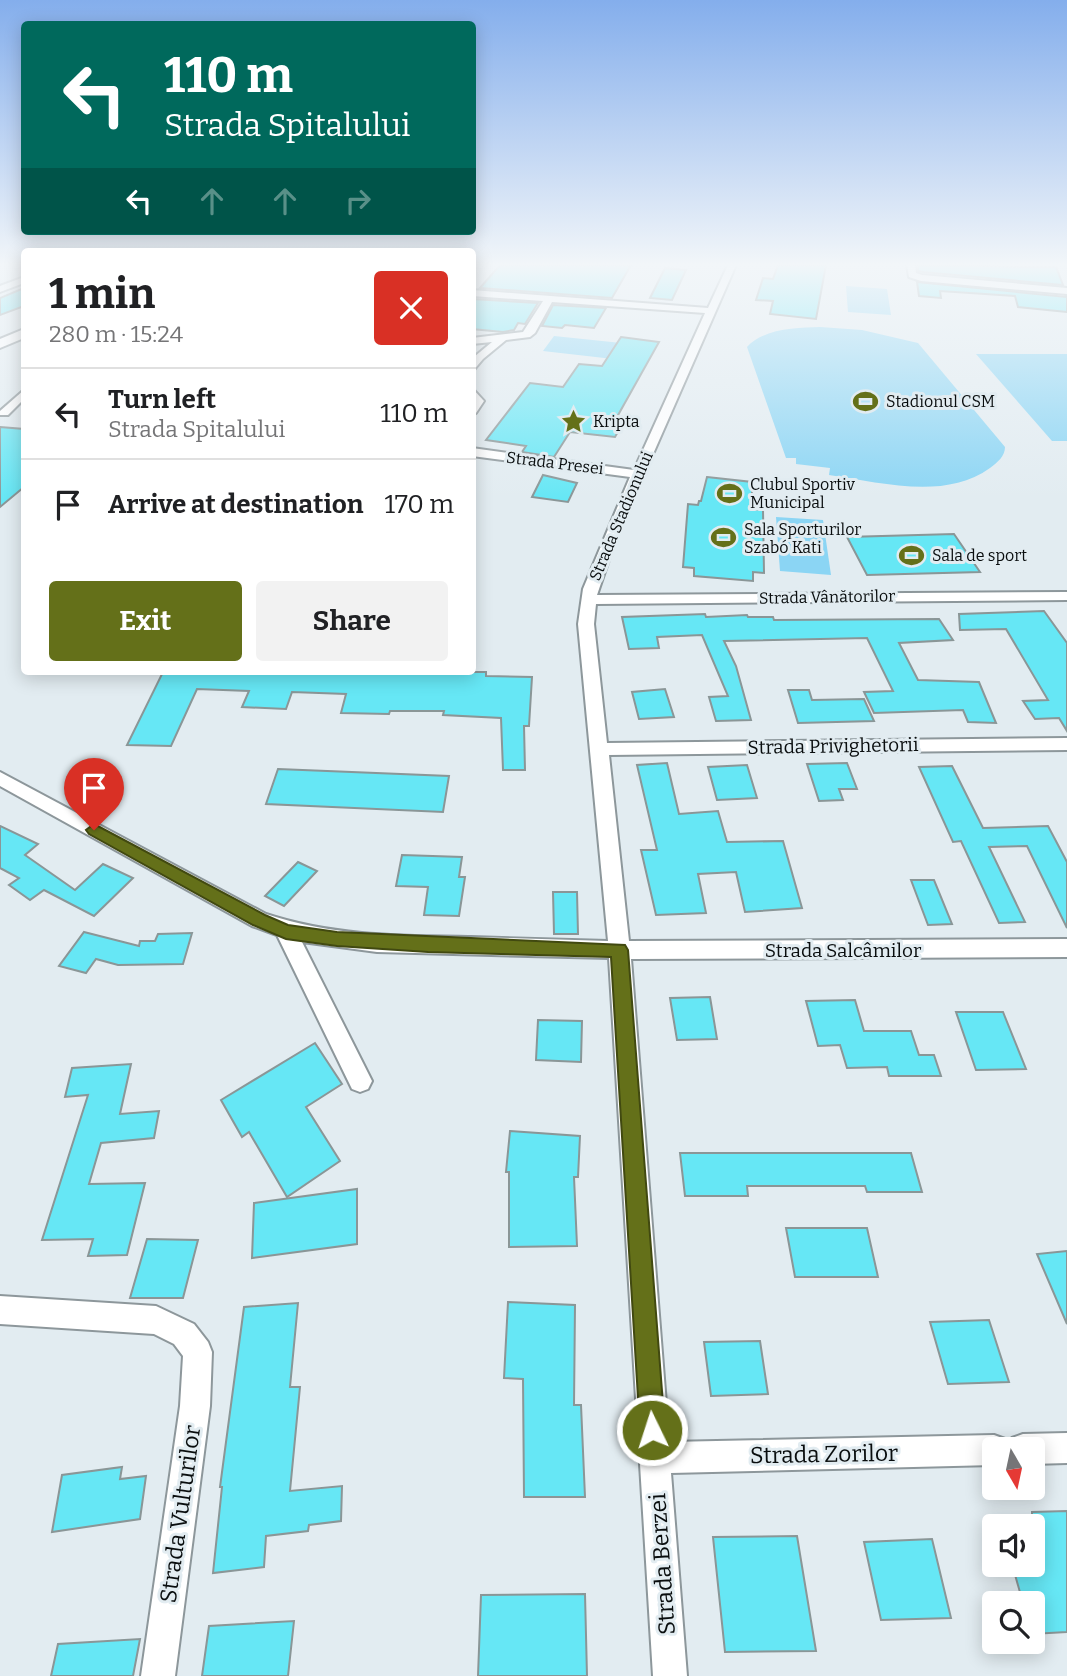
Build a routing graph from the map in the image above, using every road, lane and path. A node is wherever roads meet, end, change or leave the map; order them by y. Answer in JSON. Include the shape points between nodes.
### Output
{"nodes":[{"id":1,"x":498,"y":343,"type":"edge"},
{"id":2,"x":696,"y":343,"type":"edge"},
{"id":3,"x":476,"y":363,"type":"edge"},
{"id":4,"x":21,"y":388,"type":"edge"},
{"id":5,"x":0,"y":396,"type":"edge"},
{"id":6,"x":21,"y":396,"type":"edge"},
{"id":7,"x":2,"y":413,"type":"edge"},
{"id":8,"x":21,"y":414,"type":"edge"},
{"id":9,"x":476,"y":453,"type":"edge"},
{"id":10,"x":637,"y":474,"type":"junction"},
{"id":11,"x":1067,"y":596,"type":"edge"},
{"id":12,"x":587,"y":600,"type":"junction"},
{"id":13,"x":1067,"y":744,"type":"edge"},
{"id":14,"x":599,"y":749,"type":"junction"},
{"id":15,"x":0,"y":778,"type":"edge"},
{"id":16,"x":286,"y":932,"type":"junction"},
{"id":17,"x":1067,"y":948,"type":"edge"},
{"id":18,"x":619,"y":950,"type":"junction"},
{"id":19,"x":360,"y":1081,"type":"dead end"},
{"id":20,"x":0,"y":1310,"type":"edge"},
{"id":21,"x":1045,"y":1448,"type":"edge"},
{"id":22,"x":1067,"y":1448,"type":"edge"},
{"id":23,"x":982,"y":1450,"type":"edge"},
{"id":24,"x":654,"y":1458,"type":"junction"},
{"id":25,"x":158,"y":1676,"type":"edge"},
{"id":26,"x":670,"y":1676,"type":"edge"}],
"edges":[{"from":1,"to":3,"type":"street"},
{"from":2,"to":10,"type":"street","name":"Strada Stadionului"},
{"from":4,"to":5,"type":"street"},
{"from":6,"to":7,"type":"street"},
{"from":7,"to":8,"type":"street"},
{"from":9,"to":10,"type":"street","name":"Strada Presei"},
{"from":10,"to":12,"type":"street","name":"Strada Stadionului"},
{"from":11,"to":12,"type":"street","name":"Strada Vânătorilor"},
{"from":12,"to":14,"type":"street","name":"Strada Stadionului"},
{"from":13,"to":14,"type":"street","name":"Strada Privighetorii"},
{"from":14,"to":18,"type":"street","name":"Strada Stadionului"},
{"from":15,"to":16,"type":"street","name":"Strada Salcâmilor"},
{"from":16,"to":18,"type":"street","name":"Strada Salcâmilor","via":[[415,944]]},
{"from":16,"to":19,"type":"street"},
{"from":17,"to":18,"type":"street","name":"Strada Salcâmilor"},
{"from":18,"to":24,"type":"street","name":"Strada Berzei"},
{"from":20,"to":25,"type":"street","name":"Strada Vulturilor","via":[[156,1320],[184,1334],[198,1352],[195,1406]]},
{"from":21,"to":22,"type":"street"},
{"from":23,"to":24,"type":"street","name":"Strada Zorilor"},
{"from":24,"to":26,"type":"street","name":"Strada Berzei"}]}
